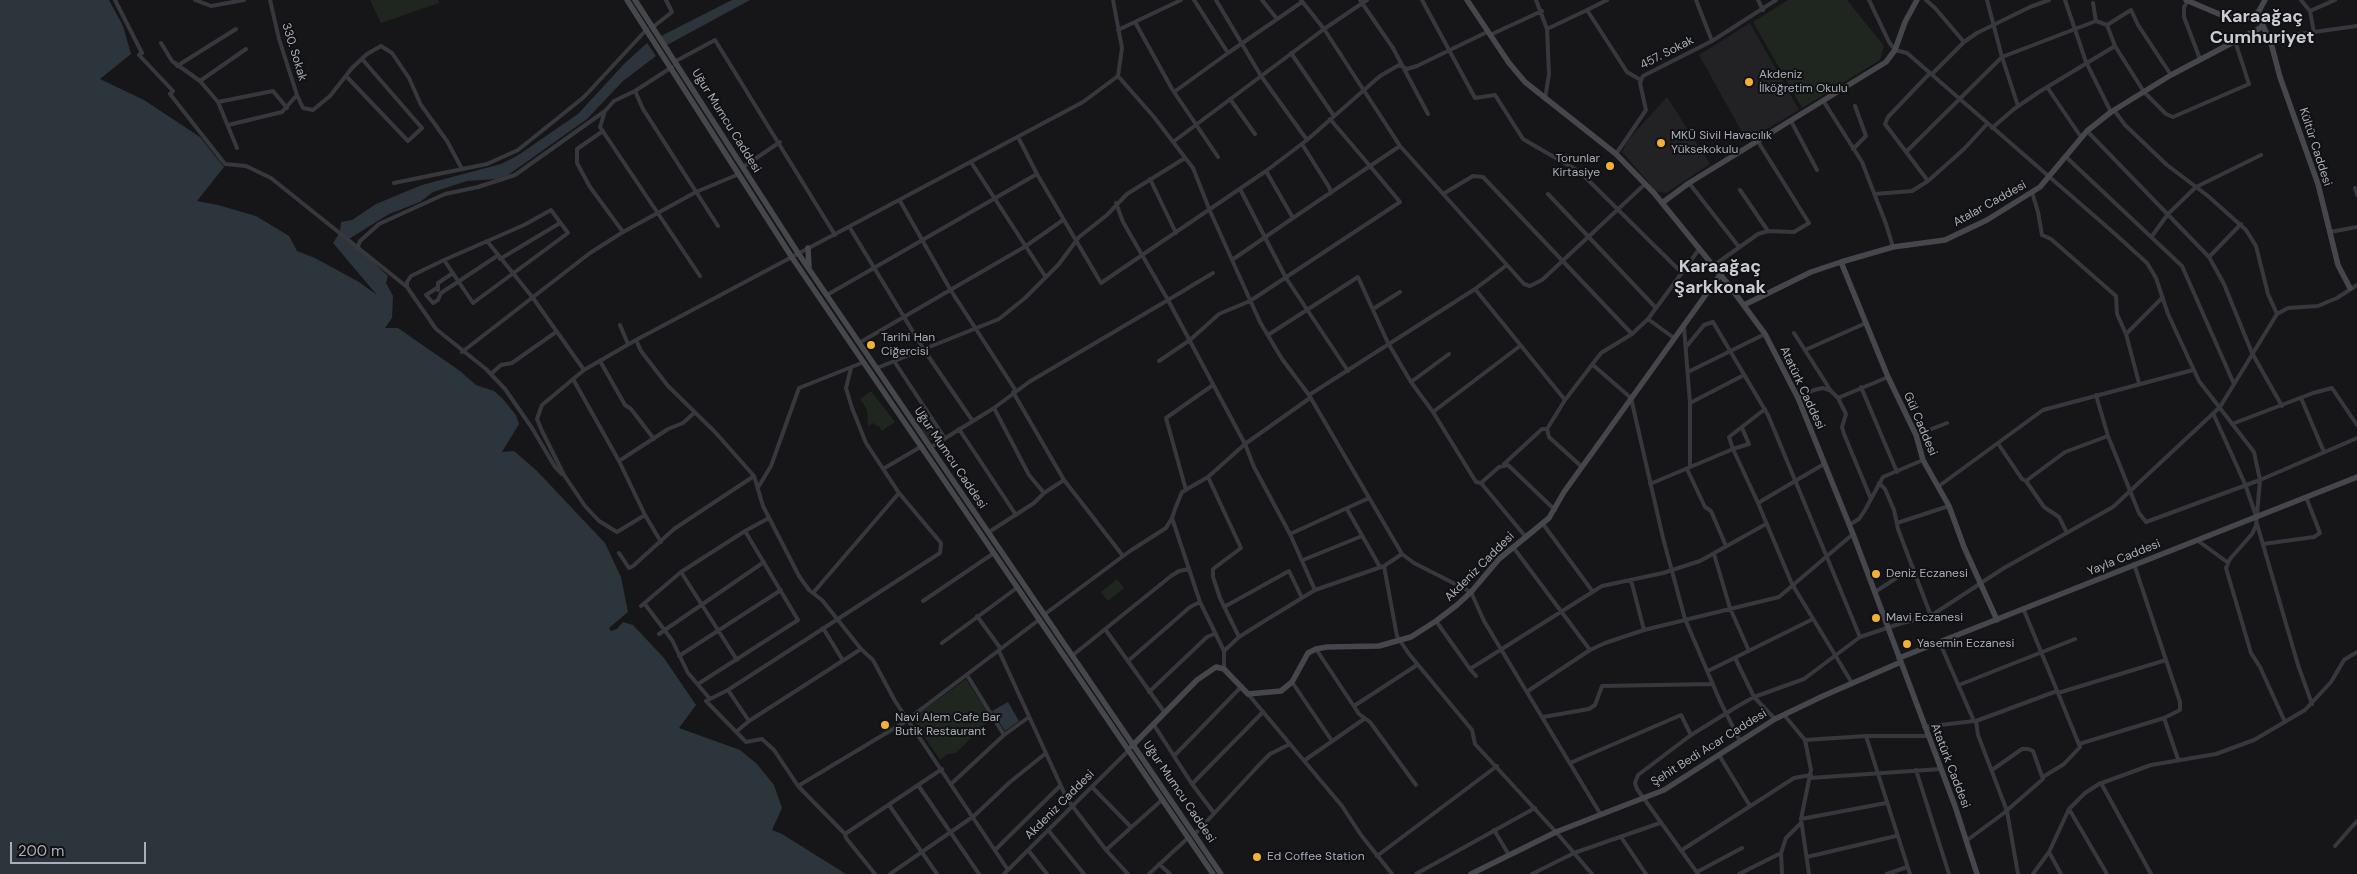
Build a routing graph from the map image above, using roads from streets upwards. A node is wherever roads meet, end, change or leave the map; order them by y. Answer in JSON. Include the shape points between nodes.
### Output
{"nodes":[{"id":1,"x":115,"y":0,"type":"edge"},
{"id":2,"x":195,"y":0,"type":"edge"},
{"id":3,"x":244,"y":0,"type":"edge"},
{"id":4,"x":270,"y":0,"type":"edge"},
{"id":5,"x":627,"y":0,"type":"edge"},
{"id":6,"x":635,"y":0,"type":"edge"},
{"id":7,"x":666,"y":0,"type":"edge"},
{"id":8,"x":1113,"y":0,"type":"edge"},
{"id":9,"x":1181,"y":0,"type":"edge"},
{"id":10,"x":1194,"y":0,"type":"edge"},
{"id":11,"x":1216,"y":0,"type":"edge"},
{"id":12,"x":1262,"y":0,"type":"edge"},
{"id":13,"x":1367,"y":0,"type":"edge"},
{"id":14,"x":1422,"y":0,"type":"edge"},
{"id":15,"x":1467,"y":0,"type":"edge"},
{"id":16,"x":1536,"y":0,"type":"edge"},
{"id":17,"x":1607,"y":0,"type":"edge"},
{"id":18,"x":1696,"y":0,"type":"edge"},
{"id":19,"x":1758,"y":0,"type":"edge"},
{"id":20,"x":1776,"y":0,"type":"edge"},
{"id":21,"x":1868,"y":0,"type":"edge"},
{"id":22,"x":1917,"y":0,"type":"edge"},
{"id":23,"x":1926,"y":0,"type":"edge"},
{"id":24,"x":1987,"y":0,"type":"edge"},
{"id":25,"x":2028,"y":0,"type":"edge"},
{"id":26,"x":2049,"y":0,"type":"edge"},
{"id":27,"x":2065,"y":0,"type":"edge"},
{"id":28,"x":2186,"y":0,"type":"edge"},
{"id":29,"x":2265,"y":0,"type":"edge"},
{"id":30,"x":2301,"y":0,"type":"edge"},
{"id":31,"x":2335,"y":0,"type":"edge"},
{"id":32,"x":1302,"y":1,"type":"edge"},
{"id":33,"x":1361,"y":2,"type":"edge"},
{"id":34,"x":2093,"y":3,"type":"dead end"},
{"id":35,"x":2030,"y":7,"type":"junction"},
{"id":36,"x":1587,"y":10,"type":"junction"},
{"id":37,"x":1762,"y":10,"type":"junction"},
{"id":38,"x":1542,"y":11,"type":"junction"},
{"id":39,"x":2310,"y":11,"type":"junction"},
{"id":40,"x":2258,"y":12,"type":"junction"},
{"id":41,"x":1277,"y":19,"type":"junction"},
{"id":42,"x":2096,"y":21,"type":"junction"},
{"id":43,"x":1135,"y":22,"type":"junction"},
{"id":44,"x":1995,"y":24,"type":"junction"},
{"id":45,"x":2107,"y":25,"type":"junction"},
{"id":46,"x":2357,"y":26,"type":"edge"},
{"id":47,"x":653,"y":27,"type":"junction"},
{"id":48,"x":2262,"y":27,"type":"junction"},
{"id":49,"x":236,"y":28,"type":"dead end"},
{"id":50,"x":1547,"y":28,"type":"junction"},
{"id":51,"x":646,"y":29,"type":"junction"},
{"id":52,"x":1324,"y":29,"type":"junction"},
{"id":53,"x":1118,"y":30,"type":"junction"},
{"id":54,"x":2075,"y":30,"type":"junction"},
{"id":55,"x":2314,"y":33,"type":"junction"},
{"id":56,"x":1488,"y":34,"type":"junction"},
{"id":57,"x":655,"y":36,"type":"junction"},
{"id":58,"x":1712,"y":41,"type":"junction"},
{"id":59,"x":2234,"y":41,"type":"junction"},
{"id":60,"x":1964,"y":42,"type":"junction"},
{"id":61,"x":161,"y":43,"type":"dead end"},
{"id":62,"x":2271,"y":43,"type":"junction"},
{"id":63,"x":1242,"y":44,"type":"junction"},
{"id":64,"x":2115,"y":46,"type":"junction"},
{"id":65,"x":246,"y":49,"type":"dead end"},
{"id":66,"x":1450,"y":49,"type":"junction"},
{"id":67,"x":1895,"y":50,"type":"junction"},
{"id":68,"x":666,"y":51,"type":"junction"},
{"id":69,"x":1228,"y":53,"type":"junction"},
{"id":70,"x":1292,"y":53,"type":"junction"},
{"id":71,"x":2002,"y":57,"type":"junction"},
{"id":72,"x":362,"y":59,"type":"junction"},
{"id":73,"x":2200,"y":59,"type":"junction"},
{"id":74,"x":676,"y":61,"type":"junction"},
{"id":75,"x":2086,"y":62,"type":"junction"},
{"id":76,"x":177,"y":66,"type":"junction"},
{"id":77,"x":672,"y":67,"type":"junction"},
{"id":78,"x":1403,"y":67,"type":"junction"},
{"id":79,"x":1931,"y":73,"type":"junction"},
{"id":80,"x":2171,"y":75,"type":"junction"},
{"id":81,"x":346,"y":76,"type":"junction"},
{"id":82,"x":1118,"y":76,"type":"junction"},
{"id":83,"x":1261,"y":76,"type":"junction"},
{"id":84,"x":1640,"y":79,"type":"junction"},
{"id":85,"x":200,"y":81,"type":"junction"},
{"id":86,"x":2047,"y":87,"type":"junction"},
{"id":87,"x":1365,"y":89,"type":"junction"},
{"id":88,"x":635,"y":90,"type":"junction"},
{"id":89,"x":1174,"y":92,"type":"junction"},
{"id":90,"x":2144,"y":92,"type":"junction"},
{"id":91,"x":297,"y":95,"type":"junction"},
{"id":92,"x":1230,"y":99,"type":"junction"},
{"id":93,"x":1544,"y":99,"type":"junction"},
{"id":94,"x":1960,"y":99,"type":"junction"},
{"id":95,"x":218,"y":102,"type":"junction"},
{"id":96,"x":1824,"y":102,"type":"junction"},
{"id":97,"x":1855,"y":106,"type":"dead end"},
{"id":98,"x":2018,"y":106,"type":"junction"},
{"id":99,"x":287,"y":108,"type":"junction"},
{"id":100,"x":605,"y":111,"type":"junction"},
{"id":101,"x":2112,"y":111,"type":"junction"},
{"id":102,"x":1428,"y":114,"type":"dead end"},
{"id":103,"x":1334,"y":116,"type":"junction"},
{"id":104,"x":1330,"y":119,"type":"junction"},
{"id":105,"x":1791,"y":121,"type":"junction"},
{"id":106,"x":1197,"y":124,"type":"junction"},
{"id":107,"x":1987,"y":124,"type":"junction"},
{"id":108,"x":228,"y":125,"type":"junction"},
{"id":109,"x":1992,"y":128,"type":"junction"},
{"id":110,"x":603,"y":131,"type":"junction"},
{"id":111,"x":2086,"y":131,"type":"junction"},
{"id":112,"x":1255,"y":134,"type":"dead end"},
{"id":113,"x":1018,"y":137,"type":"junction"},
{"id":114,"x":2082,"y":137,"type":"junction"},
{"id":115,"x":1307,"y":140,"type":"junction"},
{"id":116,"x":1757,"y":140,"type":"junction"},
{"id":117,"x":780,"y":142,"type":"junction"},
{"id":118,"x":1173,"y":142,"type":"junction"},
{"id":119,"x":1302,"y":144,"type":"junction"},
{"id":120,"x":1400,"y":146,"type":"junction"},
{"id":121,"x":237,"y":148,"type":"dead end"},
{"id":122,"x":1854,"y":149,"type":"junction"},
{"id":123,"x":1906,"y":152,"type":"junction"},
{"id":124,"x":1616,"y":154,"type":"junction"},
{"id":125,"x":2261,"y":155,"type":"dead end"},
{"id":126,"x":2065,"y":156,"type":"junction"},
{"id":127,"x":1218,"y":157,"type":"dead end"},
{"id":128,"x":1185,"y":158,"type":"junction"},
{"id":129,"x":971,"y":162,"type":"junction"},
{"id":130,"x":1370,"y":166,"type":"junction"},
{"id":131,"x":743,"y":167,"type":"junction"},
{"id":132,"x":462,"y":169,"type":"junction"},
{"id":133,"x":1817,"y":170,"type":"dead end"},
{"id":134,"x":1266,"y":171,"type":"junction"},
{"id":135,"x":739,"y":174,"type":"junction"},
{"id":136,"x":1037,"y":174,"type":"junction"},
{"id":137,"x":2049,"y":177,"type":"junction"},
{"id":138,"x":1150,"y":180,"type":"junction"},
{"id":139,"x":1928,"y":182,"type":"junction"},
{"id":140,"x":394,"y":183,"type":"dead end"},
{"id":141,"x":1689,"y":183,"type":"junction"},
{"id":142,"x":1644,"y":185,"type":"junction"},
{"id":143,"x":2196,"y":187,"type":"junction"},
{"id":144,"x":2355,"y":188,"type":"dead end"},
{"id":145,"x":1240,"y":189,"type":"junction"},
{"id":146,"x":1740,"y":190,"type":"dead end"},
{"id":147,"x":696,"y":192,"type":"junction"},
{"id":148,"x":2032,"y":192,"type":"junction"},
{"id":149,"x":1330,"y":193,"type":"junction"},
{"id":150,"x":1444,"y":194,"type":"junction"},
{"id":151,"x":1548,"y":194,"type":"dead end"},
{"id":152,"x":1875,"y":194,"type":"junction"},
{"id":153,"x":2357,"y":195,"type":"edge"},
{"id":154,"x":996,"y":198,"type":"junction"},
{"id":155,"x":900,"y":201,"type":"junction"},
{"id":156,"x":1116,"y":203,"type":"junction"},
{"id":157,"x":1662,"y":203,"type":"junction"},
{"id":158,"x":1616,"y":210,"type":"junction"},
{"id":159,"x":1210,"y":211,"type":"junction"},
{"id":160,"x":657,"y":212,"type":"junction"},
{"id":161,"x":2168,"y":214,"type":"junction"},
{"id":162,"x":1293,"y":218,"type":"junction"},
{"id":163,"x":1063,"y":220,"type":"junction"},
{"id":164,"x":560,"y":223,"type":"junction"},
{"id":165,"x":2241,"y":224,"type":"junction"},
{"id":166,"x":718,"y":226,"type":"dead end"},
{"id":167,"x":2357,"y":227,"type":"edge"},
{"id":168,"x":850,"y":228,"type":"junction"},
{"id":169,"x":1768,"y":231,"type":"junction"},
{"id":170,"x":623,"y":232,"type":"junction"},
{"id":171,"x":2329,"y":232,"type":"junction"},
{"id":172,"x":1176,"y":233,"type":"junction"},
{"id":173,"x":835,"y":235,"type":"junction"},
{"id":174,"x":1587,"y":236,"type":"junction"},
{"id":175,"x":2152,"y":236,"type":"junction"},
{"id":176,"x":1265,"y":237,"type":"junction"},
{"id":177,"x":922,"y":240,"type":"junction"},
{"id":178,"x":487,"y":241,"type":"junction"},
{"id":179,"x":1076,"y":242,"type":"junction"},
{"id":180,"x":1026,"y":246,"type":"junction"},
{"id":181,"x":1739,"y":247,"type":"junction"},
{"id":182,"x":1893,"y":247,"type":"junction"},
{"id":183,"x":808,"y":248,"type":"junction"},
{"id":184,"x":1700,"y":248,"type":"junction"},
{"id":185,"x":358,"y":249,"type":"junction"},
{"id":186,"x":795,"y":255,"type":"junction"},
{"id":187,"x":2209,"y":256,"type":"junction"},
{"id":188,"x":1142,"y":257,"type":"junction"},
{"id":189,"x":499,"y":258,"type":"junction"},
{"id":190,"x":444,"y":260,"type":"junction"},
{"id":191,"x":1232,"y":260,"type":"junction"},
{"id":192,"x":1562,"y":261,"type":"junction"},
{"id":193,"x":1840,"y":262,"type":"junction"},
{"id":194,"x":1507,"y":265,"type":"junction"},
{"id":195,"x":1714,"y":266,"type":"junction"},
{"id":196,"x":874,"y":267,"type":"junction"},
{"id":197,"x":810,"y":271,"type":"junction"},
{"id":198,"x":453,"y":273,"type":"junction"},
{"id":199,"x":1213,"y":273,"type":"dead end"},
{"id":200,"x":1682,"y":273,"type":"junction"},
{"id":201,"x":512,"y":275,"type":"junction"},
{"id":202,"x":1720,"y":275,"type":"junction"},
{"id":203,"x":700,"y":276,"type":"dead end"},
{"id":204,"x":1046,"y":276,"type":"junction"},
{"id":205,"x":1286,"y":278,"type":"junction"},
{"id":206,"x":458,"y":283,"type":"junction"},
{"id":207,"x":2357,"y":285,"type":"edge"},
{"id":208,"x":407,"y":287,"type":"junction"},
{"id":209,"x":436,"y":288,"type":"junction"},
{"id":210,"x":2350,"y":288,"type":"junction"},
{"id":211,"x":950,"y":289,"type":"junction"},
{"id":212,"x":1475,"y":289,"type":"junction"},
{"id":213,"x":1400,"y":292,"type":"dead end"},
{"id":214,"x":441,"y":293,"type":"junction"},
{"id":215,"x":827,"y":295,"type":"junction"},
{"id":216,"x":533,"y":298,"type":"junction"},
{"id":217,"x":2162,"y":298,"type":"junction"},
{"id":218,"x":1168,"y":300,"type":"junction"},
{"id":219,"x":1250,"y":301,"type":"junction"},
{"id":220,"x":1744,"y":305,"type":"junction"},
{"id":221,"x":1656,"y":308,"type":"junction"},
{"id":222,"x":1308,"y":309,"type":"junction"},
{"id":223,"x":1373,"y":309,"type":"junction"},
{"id":224,"x":2277,"y":314,"type":"junction"},
{"id":225,"x":904,"y":317,"type":"junction"},
{"id":226,"x":1648,"y":319,"type":"junction"},
{"id":227,"x":1866,"y":323,"type":"junction"},
{"id":228,"x":620,"y":325,"type":"dead end"},
{"id":229,"x":1684,"y":326,"type":"junction"},
{"id":230,"x":975,"y":328,"type":"junction"},
{"id":231,"x":556,"y":332,"type":"junction"},
{"id":232,"x":1794,"y":333,"type":"dead end"},
{"id":233,"x":1632,"y":334,"type":"junction"},
{"id":234,"x":1765,"y":334,"type":"junction"},
{"id":235,"x":2126,"y":334,"type":"junction"},
{"id":236,"x":1268,"y":335,"type":"junction"},
{"id":237,"x":1674,"y":338,"type":"junction"},
{"id":238,"x":636,"y":340,"type":"junction"},
{"id":239,"x":1190,"y":340,"type":"junction"},
{"id":240,"x":859,"y":343,"type":"junction"},
{"id":241,"x":1388,"y":343,"type":"junction"},
{"id":242,"x":628,"y":344,"type":"junction"},
{"id":243,"x":1520,"y":346,"type":"junction"},
{"id":244,"x":1686,"y":347,"type":"junction"},
{"id":245,"x":924,"y":350,"type":"junction"},
{"id":246,"x":1730,"y":350,"type":"junction"},
{"id":247,"x":1805,"y":350,"type":"junction"},
{"id":248,"x":462,"y":352,"type":"junction"},
{"id":249,"x":2252,"y":353,"type":"junction"},
{"id":250,"x":1449,"y":354,"type":"dead end"},
{"id":251,"x":867,"y":360,"type":"junction"},
{"id":252,"x":600,"y":361,"type":"junction"},
{"id":253,"x":894,"y":361,"type":"junction"},
{"id":254,"x":1159,"y":361,"type":"dead end"},
{"id":255,"x":1592,"y":365,"type":"junction"},
{"id":256,"x":851,"y":368,"type":"junction"},
{"id":257,"x":584,"y":370,"type":"junction"},
{"id":258,"x":874,"y":370,"type":"junction"},
{"id":259,"x":2193,"y":370,"type":"junction"},
{"id":260,"x":1348,"y":371,"type":"junction"},
{"id":261,"x":1688,"y":372,"type":"junction"},
{"id":262,"x":491,"y":374,"type":"junction"},
{"id":263,"x":1744,"y":375,"type":"junction"},
{"id":264,"x":1888,"y":377,"type":"junction"},
{"id":265,"x":573,"y":379,"type":"junction"},
{"id":266,"x":1411,"y":382,"type":"junction"},
{"id":267,"x":2139,"y":383,"type":"junction"},
{"id":268,"x":2234,"y":384,"type":"junction"},
{"id":269,"x":1213,"y":386,"type":"junction"},
{"id":270,"x":1861,"y":388,"type":"junction"},
{"id":271,"x":1014,"y":391,"type":"junction"},
{"id":272,"x":1831,"y":391,"type":"junction"},
{"id":273,"x":2096,"y":395,"type":"junction"},
{"id":274,"x":1310,"y":396,"type":"junction"},
{"id":275,"x":1631,"y":398,"type":"junction"},
{"id":276,"x":1798,"y":398,"type":"junction"},
{"id":277,"x":1838,"y":398,"type":"junction"},
{"id":278,"x":2301,"y":398,"type":"junction"},
{"id":279,"x":1565,"y":400,"type":"junction"},
{"id":280,"x":1690,"y":403,"type":"junction"},
{"id":281,"x":2282,"y":406,"type":"junction"},
{"id":282,"x":2220,"y":407,"type":"junction"},
{"id":283,"x":994,"y":408,"type":"junction"},
{"id":284,"x":1765,"y":409,"type":"junction"},
{"id":285,"x":694,"y":412,"type":"junction"},
{"id":286,"x":1433,"y":412,"type":"junction"},
{"id":287,"x":2213,"y":414,"type":"junction"},
{"id":288,"x":972,"y":420,"type":"junction"},
{"id":289,"x":1947,"y":423,"type":"dead end"},
{"id":290,"x":2232,"y":424,"type":"junction"},
{"id":291,"x":2357,"y":425,"type":"edge"},
{"id":292,"x":1742,"y":428,"type":"junction"},
{"id":293,"x":959,"y":429,"type":"junction"},
{"id":294,"x":1547,"y":430,"type":"junction"},
{"id":295,"x":1916,"y":435,"type":"junction"},
{"id":296,"x":2108,"y":436,"type":"junction"},
{"id":297,"x":944,"y":437,"type":"junction"},
{"id":298,"x":2357,"y":438,"type":"edge"},
{"id":299,"x":654,"y":439,"type":"junction"},
{"id":300,"x":1245,"y":444,"type":"junction"},
{"id":301,"x":1999,"y":445,"type":"junction"},
{"id":302,"x":922,"y":446,"type":"junction"},
{"id":303,"x":930,"y":447,"type":"junction"},
{"id":304,"x":1733,"y":449,"type":"junction"},
{"id":305,"x":2324,"y":452,"type":"junction"},
{"id":306,"x":1923,"y":460,"type":"junction"},
{"id":307,"x":619,"y":461,"type":"junction"},
{"id":308,"x":1504,"y":464,"type":"junction"},
{"id":309,"x":1824,"y":464,"type":"junction"},
{"id":310,"x":1582,"y":467,"type":"junction"},
{"id":311,"x":1688,"y":468,"type":"junction"},
{"id":312,"x":883,"y":469,"type":"junction"},
{"id":313,"x":1897,"y":472,"type":"junction"},
{"id":314,"x":564,"y":475,"type":"junction"},
{"id":315,"x":754,"y":476,"type":"junction"},
{"id":316,"x":2357,"y":476,"type":"edge"},
{"id":317,"x":1208,"y":477,"type":"junction"},
{"id":318,"x":1064,"y":480,"type":"junction"},
{"id":319,"x":2260,"y":480,"type":"junction"},
{"id":320,"x":2026,"y":481,"type":"junction"},
{"id":321,"x":1796,"y":482,"type":"junction"},
{"id":322,"x":1879,"y":482,"type":"junction"},
{"id":323,"x":1481,"y":483,"type":"junction"},
{"id":324,"x":1650,"y":484,"type":"junction"},
{"id":325,"x":2245,"y":484,"type":"junction"},
{"id":326,"x":759,"y":486,"type":"junction"},
{"id":327,"x":1939,"y":486,"type":"junction"},
{"id":328,"x":1186,"y":490,"type":"junction"},
{"id":329,"x":2131,"y":491,"type":"junction"},
{"id":330,"x":899,"y":493,"type":"junction"},
{"id":331,"x":1044,"y":493,"type":"junction"},
{"id":332,"x":2306,"y":497,"type":"junction"},
{"id":333,"x":1369,"y":498,"type":"junction"},
{"id":334,"x":1871,"y":499,"type":"junction"},
{"id":335,"x":1758,"y":503,"type":"junction"},
{"id":336,"x":1949,"y":506,"type":"junction"},
{"id":337,"x":1347,"y":509,"type":"junction"},
{"id":338,"x":1555,"y":510,"type":"junction"},
{"id":339,"x":645,"y":515,"type":"junction"},
{"id":340,"x":1016,"y":515,"type":"junction"},
{"id":341,"x":2257,"y":515,"type":"junction"},
{"id":342,"x":769,"y":518,"type":"junction"},
{"id":343,"x":1172,"y":518,"type":"junction"},
{"id":344,"x":1897,"y":523,"type":"junction"},
{"id":345,"x":2257,"y":523,"type":"junction"},
{"id":346,"x":1543,"y":524,"type":"junction"},
{"id":347,"x":1766,"y":524,"type":"junction"},
{"id":348,"x":1849,"y":526,"type":"junction"},
{"id":349,"x":745,"y":531,"type":"junction"},
{"id":350,"x":989,"y":532,"type":"junction"},
{"id":351,"x":2067,"y":533,"type":"junction"},
{"id":352,"x":1290,"y":534,"type":"junction"},
{"id":353,"x":1853,"y":534,"type":"junction"},
{"id":354,"x":1362,"y":536,"type":"junction"},
{"id":355,"x":1525,"y":536,"type":"junction"},
{"id":356,"x":2197,"y":540,"type":"junction"},
{"id":357,"x":662,"y":542,"type":"junction"},
{"id":358,"x":2263,"y":544,"type":"junction"},
{"id":359,"x":1513,"y":546,"type":"junction"},
{"id":360,"x":1726,"y":546,"type":"junction"},
{"id":361,"x":994,"y":552,"type":"junction"},
{"id":362,"x":620,"y":553,"type":"dead end"},
{"id":363,"x":1402,"y":554,"type":"junction"},
{"id":364,"x":1714,"y":554,"type":"junction"},
{"id":365,"x":1123,"y":556,"type":"junction"},
{"id":366,"x":1828,"y":557,"type":"junction"},
{"id":367,"x":1303,"y":560,"type":"junction"},
{"id":368,"x":764,"y":562,"type":"junction"},
{"id":369,"x":2227,"y":562,"type":"junction"},
{"id":370,"x":2134,"y":564,"type":"junction"},
{"id":371,"x":1382,"y":566,"type":"junction"},
{"id":372,"x":1913,"y":567,"type":"junction"},
{"id":373,"x":1189,"y":569,"type":"junction"},
{"id":374,"x":1672,"y":570,"type":"junction"},
{"id":375,"x":681,"y":572,"type":"junction"},
{"id":376,"x":1631,"y":580,"type":"junction"},
{"id":377,"x":1980,"y":583,"type":"junction"},
{"id":378,"x":1792,"y":584,"type":"junction"},
{"id":379,"x":1018,"y":587,"type":"junction"},
{"id":380,"x":781,"y":590,"type":"junction"},
{"id":381,"x":1315,"y":590,"type":"junction"},
{"id":382,"x":1471,"y":592,"type":"junction"},
{"id":383,"x":1593,"y":592,"type":"junction"},
{"id":384,"x":1875,"y":592,"type":"junction"},
{"id":385,"x":813,"y":593,"type":"junction"},
{"id":386,"x":1302,"y":598,"type":"junction"},
{"id":387,"x":923,"y":600,"type":"dead end"},
{"id":388,"x":1200,"y":602,"type":"junction"},
{"id":389,"x":701,"y":603,"type":"junction"},
{"id":390,"x":1224,"y":607,"type":"junction"},
{"id":391,"x":1730,"y":608,"type":"junction"},
{"id":392,"x":2024,"y":608,"type":"junction"},
{"id":393,"x":1561,"y":611,"type":"junction"},
{"id":394,"x":1045,"y":614,"type":"junction"},
{"id":395,"x":977,"y":616,"type":"junction"},
{"id":396,"x":1931,"y":616,"type":"junction"},
{"id":397,"x":1813,"y":618,"type":"junction"},
{"id":398,"x":837,"y":619,"type":"junction"},
{"id":399,"x":1040,"y":619,"type":"junction"},
{"id":400,"x":1685,"y":619,"type":"junction"},
{"id":401,"x":1997,"y":620,"type":"junction"},
{"id":402,"x":1436,"y":621,"type":"junction"},
{"id":403,"x":1888,"y":627,"type":"junction"},
{"id":404,"x":823,"y":628,"type":"junction"},
{"id":405,"x":1105,"y":628,"type":"junction"},
{"id":406,"x":665,"y":629,"type":"junction"},
{"id":407,"x":719,"y":630,"type":"junction"},
{"id":408,"x":1644,"y":630,"type":"junction"},
{"id":409,"x":659,"y":634,"type":"dead end"},
{"id":410,"x":1214,"y":634,"type":"junction"},
{"id":411,"x":1238,"y":637,"type":"junction"},
{"id":412,"x":1860,"y":637,"type":"junction"},
{"id":413,"x":2075,"y":639,"type":"dead end"},
{"id":414,"x":1400,"y":640,"type":"junction"},
{"id":415,"x":1939,"y":641,"type":"junction"},
{"id":416,"x":942,"y":643,"type":"dead end"},
{"id":417,"x":861,"y":649,"type":"junction"},
{"id":418,"x":1316,"y":649,"type":"junction"},
{"id":419,"x":1000,"y":650,"type":"junction"},
{"id":420,"x":1502,"y":650,"type":"junction"},
{"id":421,"x":1590,"y":650,"type":"junction"},
{"id":422,"x":2042,"y":650,"type":"junction"},
{"id":423,"x":1224,"y":651,"type":"junction"},
{"id":424,"x":1749,"y":651,"type":"junction"},
{"id":425,"x":2357,"y":652,"type":"edge"},
{"id":426,"x":1073,"y":655,"type":"junction"},
{"id":427,"x":1834,"y":655,"type":"junction"},
{"id":428,"x":679,"y":656,"type":"junction"},
{"id":429,"x":1735,"y":658,"type":"junction"},
{"id":430,"x":737,"y":660,"type":"junction"},
{"id":431,"x":842,"y":660,"type":"junction"},
{"id":432,"x":1900,"y":660,"type":"junction"},
{"id":433,"x":2166,"y":660,"type":"junction"},
{"id":434,"x":1128,"y":661,"type":"junction"},
{"id":435,"x":1417,"y":665,"type":"junction"},
{"id":436,"x":1224,"y":669,"type":"junction"},
{"id":437,"x":1470,"y":669,"type":"junction"},
{"id":438,"x":1708,"y":671,"type":"junction"},
{"id":439,"x":967,"y":675,"type":"junction"},
{"id":440,"x":1476,"y":676,"type":"dead end"},
{"id":441,"x":1292,"y":682,"type":"junction"},
{"id":442,"x":698,"y":684,"type":"junction"},
{"id":443,"x":1713,"y":684,"type":"junction"},
{"id":444,"x":1852,"y":684,"type":"junction"},
{"id":445,"x":1959,"y":685,"type":"junction"},
{"id":446,"x":1242,"y":686,"type":"junction"},
{"id":447,"x":728,"y":690,"type":"junction"},
{"id":448,"x":1528,"y":691,"type":"junction"},
{"id":449,"x":1149,"y":692,"type":"junction"},
{"id":450,"x":2058,"y":692,"type":"junction"},
{"id":451,"x":1248,"y":694,"type":"junction"},
{"id":452,"x":1754,"y":697,"type":"junction"},
{"id":453,"x":710,"y":699,"type":"junction"},
{"id":454,"x":2312,"y":704,"type":"junction"},
{"id":455,"x":1354,"y":706,"type":"junction"},
{"id":456,"x":1263,"y":712,"type":"junction"},
{"id":457,"x":1166,"y":713,"type":"junction"},
{"id":458,"x":1726,"y":713,"type":"junction"},
{"id":459,"x":1784,"y":714,"type":"junction"},
{"id":460,"x":1543,"y":717,"type":"junction"},
{"id":461,"x":907,"y":718,"type":"junction"},
{"id":462,"x":1030,"y":718,"type":"junction"},
{"id":463,"x":2164,"y":718,"type":"junction"},
{"id":464,"x":1364,"y":719,"type":"junction"},
{"id":465,"x":1775,"y":719,"type":"junction"},
{"id":466,"x":749,"y":721,"type":"junction"},
{"id":467,"x":1975,"y":721,"type":"junction"},
{"id":468,"x":2285,"y":722,"type":"junction"},
{"id":469,"x":1154,"y":724,"type":"junction"},
{"id":470,"x":1924,"y":727,"type":"junction"},
{"id":471,"x":736,"y":732,"type":"junction"},
{"id":472,"x":1004,"y":735,"type":"junction"},
{"id":473,"x":1691,"y":735,"type":"junction"},
{"id":474,"x":1866,"y":736,"type":"junction"},
{"id":475,"x":1928,"y":736,"type":"junction"},
{"id":476,"x":1805,"y":740,"type":"junction"},
{"id":477,"x":1332,"y":741,"type":"junction"},
{"id":478,"x":1740,"y":741,"type":"junction"},
{"id":479,"x":1134,"y":744,"type":"junction"},
{"id":480,"x":1290,"y":744,"type":"junction"},
{"id":481,"x":2079,"y":744,"type":"junction"},
{"id":482,"x":1129,"y":750,"type":"junction"},
{"id":483,"x":1046,"y":754,"type":"junction"},
{"id":484,"x":1719,"y":755,"type":"junction"},
{"id":485,"x":1174,"y":756,"type":"junction"},
{"id":486,"x":2178,"y":759,"type":"junction"},
{"id":487,"x":1305,"y":760,"type":"junction"},
{"id":488,"x":1570,"y":763,"type":"junction"},
{"id":489,"x":1497,"y":766,"type":"junction"},
{"id":490,"x":942,"y":769,"type":"junction"},
{"id":491,"x":1941,"y":769,"type":"junction"},
{"id":492,"x":1916,"y":770,"type":"junction"},
{"id":493,"x":1992,"y":770,"type":"junction"},
{"id":494,"x":1877,"y":772,"type":"junction"},
{"id":495,"x":1811,"y":776,"type":"junction"},
{"id":496,"x":2043,"y":777,"type":"junction"},
{"id":497,"x":2101,"y":783,"type":"junction"},
{"id":498,"x":952,"y":784,"type":"junction"},
{"id":499,"x":1192,"y":784,"type":"junction"},
{"id":500,"x":918,"y":785,"type":"junction"},
{"id":501,"x":1416,"y":785,"type":"dead end"},
{"id":502,"x":798,"y":786,"type":"junction"},
{"id":503,"x":1060,"y":786,"type":"junction"},
{"id":504,"x":1092,"y":786,"type":"junction"},
{"id":505,"x":1163,"y":799,"type":"junction"},
{"id":506,"x":1643,"y":799,"type":"junction"},
{"id":507,"x":1886,"y":802,"type":"junction"},
{"id":508,"x":889,"y":805,"type":"junction"},
{"id":509,"x":1750,"y":806,"type":"junction"},
{"id":510,"x":1072,"y":807,"type":"junction"},
{"id":511,"x":1535,"y":808,"type":"junction"},
{"id":512,"x":2069,"y":809,"type":"junction"},
{"id":513,"x":2007,"y":811,"type":"junction"},
{"id":514,"x":1214,"y":813,"type":"junction"},
{"id":515,"x":1600,"y":815,"type":"junction"},
{"id":516,"x":974,"y":816,"type":"junction"},
{"id":517,"x":1801,"y":821,"type":"junction"},
{"id":518,"x":2357,"y":821,"type":"edge"},
{"id":519,"x":1660,"y":823,"type":"junction"},
{"id":520,"x":1130,"y":826,"type":"junction"},
{"id":521,"x":1048,"y":830,"type":"junction"},
{"id":522,"x":1494,"y":830,"type":"junction"},
{"id":523,"x":1556,"y":832,"type":"junction"},
{"id":524,"x":845,"y":834,"type":"junction"},
{"id":525,"x":952,"y":834,"type":"junction"},
{"id":526,"x":1196,"y":834,"type":"junction"},
{"id":527,"x":1896,"y":836,"type":"junction"},
{"id":528,"x":1189,"y":837,"type":"junction"},
{"id":529,"x":1621,"y":838,"type":"junction"},
{"id":530,"x":1966,"y":840,"type":"junction"},
{"id":531,"x":2335,"y":846,"type":"dead end"},
{"id":532,"x":1742,"y":848,"type":"dead end"},
{"id":533,"x":995,"y":850,"type":"junction"},
{"id":534,"x":1028,"y":850,"type":"junction"},
{"id":535,"x":1106,"y":850,"type":"junction"},
{"id":536,"x":1682,"y":850,"type":"junction"},
{"id":537,"x":2049,"y":852,"type":"junction"},
{"id":538,"x":922,"y":853,"type":"junction"},
{"id":539,"x":1574,"y":853,"type":"junction"},
{"id":540,"x":1781,"y":853,"type":"junction"},
{"id":541,"x":1509,"y":855,"type":"junction"},
{"id":542,"x":1377,"y":856,"type":"junction"},
{"id":543,"x":1807,"y":857,"type":"junction"},
{"id":544,"x":1158,"y":864,"type":"junction"},
{"id":545,"x":1907,"y":867,"type":"junction"},
{"id":546,"x":1008,"y":870,"type":"junction"},
{"id":547,"x":1698,"y":873,"type":"edge"},
{"id":548,"x":1974,"y":873,"type":"edge"},
{"id":549,"x":875,"y":874,"type":"edge"},
{"id":550,"x":890,"y":874,"type":"edge"},
{"id":551,"x":937,"y":874,"type":"edge"},
{"id":552,"x":979,"y":874,"type":"edge"},
{"id":553,"x":1004,"y":874,"type":"edge"},
{"id":554,"x":1047,"y":874,"type":"edge"},
{"id":555,"x":1084,"y":874,"type":"edge"},
{"id":556,"x":1128,"y":874,"type":"edge"},
{"id":557,"x":1149,"y":874,"type":"edge"},
{"id":558,"x":1170,"y":874,"type":"edge"},
{"id":559,"x":1213,"y":874,"type":"edge"},
{"id":560,"x":1221,"y":874,"type":"edge"},
{"id":561,"x":1392,"y":874,"type":"edge"},
{"id":562,"x":1416,"y":874,"type":"edge"},
{"id":563,"x":1472,"y":874,"type":"edge"},
{"id":564,"x":1532,"y":874,"type":"edge"},
{"id":565,"x":1592,"y":874,"type":"edge"},
{"id":566,"x":1646,"y":874,"type":"edge"},
{"id":567,"x":1739,"y":874,"type":"edge"},
{"id":568,"x":1782,"y":874,"type":"edge"},
{"id":569,"x":1809,"y":874,"type":"edge"},
{"id":570,"x":1887,"y":874,"type":"edge"},
{"id":571,"x":1910,"y":874,"type":"edge"},
{"id":572,"x":1948,"y":874,"type":"edge"},
{"id":573,"x":2018,"y":874,"type":"edge"},
{"id":574,"x":2033,"y":874,"type":"edge"},
{"id":575,"x":2061,"y":874,"type":"edge"},
{"id":576,"x":2108,"y":874,"type":"edge"},
{"id":577,"x":2152,"y":874,"type":"edge"}],
"edges":[{"from":1,"to":185,"type":"street","via":[[142,53],[139,55],[173,91],[170,94],[225,164],[246,166],[271,178]]},
{"from":2,"to":3,"type":"street","via":[[210,6]]},
{"from":4,"to":91,"type":"street","name":"330. Sokak"},
{"from":5,"to":51,"type":"street"},
{"from":6,"to":47,"type":"street"},
{"from":7,"to":47,"type":"street","via":[[672,12]]},
{"from":8,"to":53,"type":"street"},
{"from":9,"to":43,"type":"street"},
{"from":10,"to":69,"type":"street"},
{"from":11,"to":63,"type":"street"},
{"from":12,"to":41,"type":"street"},
{"from":13,"to":33,"type":"street"},
{"from":14,"to":66,"type":"street"},
{"from":15,"to":56,"type":"street","name":"Atatürk Caddesi"},
{"from":16,"to":38,"type":"street"},
{"from":17,"to":36,"type":"street"},
{"from":18,"to":58,"type":"street"},
{"from":19,"to":37,"type":"street"},
{"from":20,"to":37,"type":"street","name":"457. Sokak"},
{"from":21,"to":67,"type":"street"},
{"from":22,"to":67,"type":"street"},
{"from":23,"to":60,"type":"street"},
{"from":24,"to":44,"type":"street"},
{"from":25,"to":35,"type":"street"},
{"from":26,"to":35,"type":"street"},
{"from":27,"to":54,"type":"street"},
{"from":28,"to":40,"type":"street","via":[[2226,17],[2243,18]]},
{"from":28,"to":73,"type":"street","via":[[2184,17]]},
{"from":29,"to":40,"type":"street"},
{"from":30,"to":39,"type":"street"},
{"from":31,"to":39,"type":"street"},
{"from":32,"to":41,"type":"street"},
{"from":32,"to":52,"type":"street"},
{"from":33,"to":52,"type":"street"},
{"from":33,"to":78,"type":"street"},
{"from":34,"to":42,"type":"street"},
{"from":35,"to":44,"type":"street"},
{"from":36,"to":50,"type":"street"},
{"from":36,"to":84,"type":"street","via":[[1627,72]]},
{"from":37,"to":58,"type":"street","name":"457. Sokak"},
{"from":38,"to":50,"type":"street"},
{"from":38,"to":56,"type":"street"},
{"from":39,"to":55,"type":"street"},
{"from":40,"to":48,"type":"street","name":"Kültür Caddesi"},
{"from":41,"to":63,"type":"street"},
{"from":42,"to":45,"type":"street"},
{"from":42,"to":54,"type":"street"},
{"from":43,"to":53,"type":"street"},
{"from":43,"to":89,"type":"street"},
{"from":44,"to":60,"type":"street"},
{"from":44,"to":71,"type":"street"},
{"from":45,"to":64,"type":"street"},
{"from":45,"to":80,"type":"street","via":[[2131,10]]},
{"from":46,"to":55,"type":"street"},
{"from":47,"to":57,"type":"street"},
{"from":48,"to":59,"type":"street","name":"Atalar Caddesi"},
{"from":48,"to":62,"type":"street","name":"Kültür Caddesi"},
{"from":49,"to":76,"type":"street"},
{"from":50,"to":93,"type":"street","via":[[1549,74]]},
{"from":51,"to":57,"type":"street"},
{"from":51,"to":132,"type":"street","via":[[584,97],[518,150],[487,164]]},
{"from":52,"to":70,"type":"street"},
{"from":52,"to":87,"type":"street"},
{"from":53,"to":82,"type":"street","via":[[1122,48]]},
{"from":54,"to":71,"type":"street"},
{"from":54,"to":75,"type":"street"},
{"from":55,"to":62,"type":"street","via":[[2285,36]]},
{"from":56,"to":66,"type":"street"},
{"from":56,"to":93,"type":"street","name":"Atatürk Caddesi","via":[[1525,82]]},
{"from":57,"to":68,"type":"street"},
{"from":58,"to":84,"type":"street","name":"457. Sokak"},
{"from":59,"to":73,"type":"street","name":"Atalar Caddesi"},
{"from":59,"to":90,"type":"street","via":[[2249,84],[2173,117]]},
{"from":60,"to":79,"type":"street"},
{"from":61,"to":76,"type":"street"},
{"from":62,"to":171,"type":"street","name":"Kültür Caddesi","via":[[2318,184]]},
{"from":63,"to":69,"type":"street"},
{"from":63,"to":83,"type":"street"},
{"from":64,"to":75,"type":"street"},
{"from":64,"to":90,"type":"street"},
{"from":65,"to":85,"type":"street"},
{"from":66,"to":78,"type":"street","via":[[1417,66]]},
{"from":66,"to":158,"type":"street","via":[[1476,98],[1495,95],[1524,140],[1580,172]]},
{"from":67,"to":79,"type":"street","via":[[1908,53]]},
{"from":67,"to":96,"type":"street","via":[[1886,62]]},
{"from":68,"to":74,"type":"street","name":"Uğur Mumcu Caddesi"},
{"from":68,"to":77,"type":"street","name":"Uğur Mumcu Caddesi"},
{"from":69,"to":89,"type":"street"},
{"from":70,"to":83,"type":"street"},
{"from":70,"to":103,"type":"street"},
{"from":71,"to":94,"type":"street"},
{"from":71,"to":98,"type":"street"},
{"from":72,"to":81,"type":"street"},
{"from":72,"to":81,"type":"street","via":[[422,128],[408,141]]},
{"from":72,"to":132,"type":"street","via":[[381,46],[392,53]]},
{"from":73,"to":80,"type":"street","name":"Atalar Caddesi"},
{"from":74,"to":117,"type":"street","via":[[715,40]]},
{"from":74,"to":131,"type":"street","name":"Uğur Mumcu Caddesi"},
{"from":75,"to":86,"type":"street"},
{"from":75,"to":101,"type":"street"},
{"from":76,"to":85,"type":"street"},
{"from":77,"to":88,"type":"street"},
{"from":77,"to":135,"type":"street","name":"Uğur Mumcu Caddesi"},
{"from":78,"to":87,"type":"street","via":[[1394,67]]},
{"from":78,"to":102,"type":"street"},
{"from":79,"to":94,"type":"street"},
{"from":79,"to":123,"type":"street","via":[[1885,124]]},
{"from":80,"to":90,"type":"street","name":"Atalar Caddesi"},
{"from":81,"to":91,"type":"street","name":"330. Sokak","via":[[313,110],[303,108]]},
{"from":82,"to":113,"type":"street","via":[[1083,102]]},
{"from":82,"to":118,"type":"street"},
{"from":83,"to":92,"type":"street"},
{"from":83,"to":115,"type":"street"},
{"from":84,"to":124,"type":"street","name":"457. Sokak","via":[[1646,110]]},
{"from":85,"to":95,"type":"street"},
{"from":86,"to":98,"type":"street"},
{"from":86,"to":114,"type":"street"},
{"from":87,"to":103,"type":"street"},
{"from":87,"to":120,"type":"street"},
{"from":88,"to":100,"type":"street","via":[[622,95]]},
{"from":88,"to":147,"type":"street"},
{"from":89,"to":106,"type":"street"},
{"from":90,"to":101,"type":"street","name":"Atalar Caddesi"},
{"from":91,"to":99,"type":"street"},
{"from":92,"to":106,"type":"street"},
{"from":92,"to":112,"type":"street"},
{"from":93,"to":124,"type":"street","name":"Atatürk Caddesi"},
{"from":94,"to":107,"type":"street"},
{"from":94,"to":123,"type":"street"},
{"from":95,"to":99,"type":"street","via":[[273,91]]},
{"from":95,"to":108,"type":"street"},
{"from":96,"to":105,"type":"street"},
{"from":96,"to":122,"type":"street"},
{"from":97,"to":122,"type":"street","via":[[1866,136]]},
{"from":98,"to":109,"type":"street"},
{"from":99,"to":108,"type":"street"},
{"from":100,"to":110,"type":"street","via":[[600,122]]},
{"from":100,"to":185,"type":"street","via":[[514,175],[445,194],[379,224],[360,241]]},
{"from":101,"to":111,"type":"street","name":"Atalar Caddesi"},
{"from":101,"to":143,"type":"street"},
{"from":103,"to":104,"type":"street"},
{"from":104,"to":115,"type":"street"},
{"from":104,"to":130,"type":"street"},
{"from":105,"to":116,"type":"street"},
{"from":105,"to":133,"type":"street"},
{"from":106,"to":118,"type":"street"},
{"from":106,"to":127,"type":"street"},
{"from":107,"to":109,"type":"street"},
{"from":107,"to":139,"type":"street"},
{"from":108,"to":121,"type":"street"},
{"from":109,"to":137,"type":"street"},
{"from":110,"to":160,"type":"street"},
{"from":110,"to":170,"type":"street","via":[[577,148],[577,163]]},
{"from":111,"to":114,"type":"street","name":"Atalar Caddesi"},
{"from":111,"to":161,"type":"street"},
{"from":113,"to":129,"type":"street"},
{"from":113,"to":136,"type":"street"},
{"from":114,"to":126,"type":"street","name":"Atalar Caddesi"},
{"from":115,"to":119,"type":"street"},
{"from":116,"to":141,"type":"street"},
{"from":116,"to":169,"type":"street","via":[[1809,224],[1794,232]]},
{"from":117,"to":131,"type":"street"},
{"from":117,"to":173,"type":"street"},
{"from":118,"to":128,"type":"street"},
{"from":119,"to":134,"type":"street"},
{"from":119,"to":149,"type":"street"},
{"from":120,"to":130,"type":"street"},
{"from":120,"to":150,"type":"street"},
{"from":122,"to":152,"type":"street"},
{"from":123,"to":139,"type":"street"},
{"from":124,"to":142,"type":"street","name":"Atatürk Caddesi"},
{"from":125,"to":143,"type":"street"},
{"from":126,"to":137,"type":"street","name":"Atalar Caddesi"},
{"from":126,"to":175,"type":"street"},
{"from":128,"to":138,"type":"street"},
{"from":128,"to":159,"type":"street","via":[[1193,168]]},
{"from":129,"to":154,"type":"street"},
{"from":129,"to":155,"type":"street"},
{"from":130,"to":149,"type":"street"},
{"from":130,"to":205,"type":"street","via":[[1400,202]]},
{"from":131,"to":186,"type":"street","name":"Uğur Mumcu Caddesi"},
{"from":132,"to":140,"type":"street"},
{"from":134,"to":145,"type":"street"},
{"from":134,"to":162,"type":"street"},
{"from":135,"to":147,"type":"street"},
{"from":135,"to":186,"type":"street","name":"Uğur Mumcu Caddesi"},
{"from":136,"to":154,"type":"street"},
{"from":136,"to":163,"type":"street"},
{"from":137,"to":148,"type":"street","name":"Atalar Caddesi"},
{"from":137,"to":217,"type":"street","via":[[2147,263]]},
{"from":138,"to":156,"type":"street"},
{"from":138,"to":172,"type":"street"},
{"from":139,"to":152,"type":"street","via":[[1912,190]]},
{"from":141,"to":157,"type":"street"},
{"from":141,"to":181,"type":"street"},
{"from":142,"to":157,"type":"street","name":"Atatürk Caddesi"},
{"from":142,"to":158,"type":"street"},
{"from":143,"to":161,"type":"street"},
{"from":143,"to":165,"type":"street"},
{"from":144,"to":153,"type":"street"},
{"from":145,"to":159,"type":"street"},
{"from":145,"to":176,"type":"street"},
{"from":146,"to":169,"type":"street"},
{"from":147,"to":160,"type":"street"},
{"from":147,"to":166,"type":"street"},
{"from":148,"to":182,"type":"street","name":"Atalar Caddesi","via":[[1987,220],[1945,240]]},
{"from":148,"to":235,"type":"street","via":[[2042,235],[2051,239],[2114,294],[2116,311]]},
{"from":149,"to":162,"type":"street"},
{"from":150,"to":192,"type":"street","via":[[1473,176],[1482,176]]},
{"from":150,"to":194,"type":"street"},
{"from":151,"to":174,"type":"street"},
{"from":152,"to":182,"type":"street"},
{"from":154,"to":177,"type":"street"},
{"from":154,"to":180,"type":"street"},
{"from":155,"to":168,"type":"street"},
{"from":155,"to":177,"type":"street"},
{"from":156,"to":179,"type":"street"},
{"from":156,"to":188,"type":"street"},
{"from":157,"to":184,"type":"street","name":"Atatürk Caddesi"},
{"from":158,"to":174,"type":"street"},
{"from":158,"to":200,"type":"street"},
{"from":159,"to":172,"type":"street"},
{"from":159,"to":191,"type":"street"},
{"from":160,"to":170,"type":"street"},
{"from":160,"to":203,"type":"street"},
{"from":161,"to":175,"type":"street"},
{"from":161,"to":187,"type":"street"},
{"from":162,"to":176,"type":"street"},
{"from":163,"to":179,"type":"street"},
{"from":163,"to":180,"type":"street"},
{"from":164,"to":178,"type":"street","via":[[551,210]]},
{"from":164,"to":189,"type":"street"},
{"from":164,"to":201,"type":"street","via":[[568,233]]},
{"from":165,"to":187,"type":"street"},
{"from":165,"to":224,"type":"street","via":[[2256,246],[2266,288]]},
{"from":167,"to":171,"type":"street"},
{"from":168,"to":173,"type":"street"},
{"from":168,"to":196,"type":"street"},
{"from":169,"to":181,"type":"street"},
{"from":170,"to":216,"type":"street","via":[[590,253]]},
{"from":171,"to":210,"type":"street","name":"Kültür Caddesi","via":[[2338,264]]},
{"from":172,"to":188,"type":"street"},
{"from":173,"to":183,"type":"street"},
{"from":174,"to":192,"type":"street"},
{"from":174,"to":221,"type":"street"},
{"from":175,"to":268,"type":"street","via":[[2182,266]]},
{"from":176,"to":191,"type":"street"},
{"from":176,"to":205,"type":"street"},
{"from":177,"to":196,"type":"street"},
{"from":177,"to":211,"type":"street"},
{"from":178,"to":189,"type":"street"},
{"from":178,"to":190,"type":"street"},
{"from":179,"to":188,"type":"street","via":[[1100,283]]},
{"from":179,"to":204,"type":"street"},
{"from":180,"to":204,"type":"street"},
{"from":180,"to":211,"type":"street"},
{"from":181,"to":195,"type":"street"},
{"from":182,"to":193,"type":"street","name":"Atalar Caddesi"},
{"from":183,"to":186,"type":"street"},
{"from":183,"to":197,"type":"street"},
{"from":184,"to":195,"type":"street","name":"Atatürk Caddesi"},
{"from":184,"to":200,"type":"street"},
{"from":185,"to":208,"type":"street"},
{"from":186,"to":197,"type":"street","name":"Uğur Mumcu Caddesi"},
{"from":186,"to":238,"type":"street"},
{"from":186,"to":251,"type":"street","name":"Uğur Mumcu Caddesi"},
{"from":187,"to":249,"type":"street"},
{"from":188,"to":218,"type":"street"},
{"from":189,"to":201,"type":"street"},
{"from":189,"to":206,"type":"street"},
{"from":190,"to":198,"type":"street"},
{"from":190,"to":208,"type":"street","via":[[411,276]]},
{"from":191,"to":219,"type":"street"},
{"from":192,"to":194,"type":"street","via":[[1542,280],[1530,286],[1524,284]]},
{"from":192,"to":233,"type":"street"},
{"from":193,"to":220,"type":"street","name":"Atalar Caddesi","via":[[1811,272]]},
{"from":193,"to":227,"type":"street","name":"Gül Caddesi"},
{"from":194,"to":212,"type":"street"},
{"from":195,"to":202,"type":"street","name":"Atatürk Caddesi"},
{"from":196,"to":215,"type":"street"},
{"from":196,"to":225,"type":"street"},
{"from":197,"to":215,"type":"street","name":"Uğur Mumcu Caddesi"},
{"from":198,"to":206,"type":"street"},
{"from":198,"to":209,"type":"street"},
{"from":199,"to":218,"type":"street"},
{"from":200,"to":221,"type":"street"},
{"from":201,"to":206,"type":"street","via":[[473,303]]},
{"from":201,"to":216,"type":"street"},
{"from":202,"to":220,"type":"street","name":"Atatürk Caddesi"},
{"from":202,"to":229,"type":"street","name":"Akdeniz Caddesi"},
{"from":204,"to":230,"type":"street","via":[[1006,314]]},
{"from":205,"to":219,"type":"street"},
{"from":205,"to":222,"type":"street"},
{"from":206,"to":214,"type":"street"},
{"from":207,"to":210,"type":"street"},
{"from":208,"to":248,"type":"street","via":[[436,329]]},
{"from":209,"to":214,"type":"street"},
{"from":209,"to":214,"type":"street","via":[[426,295],[432,304]]},
{"from":210,"to":224,"type":"street","via":[[2318,306],[2288,308]]},
{"from":211,"to":225,"type":"street"},
{"from":211,"to":230,"type":"street"},
{"from":212,"to":241,"type":"street"},
{"from":212,"to":243,"type":"street"},
{"from":213,"to":223,"type":"street"},
{"from":215,"to":240,"type":"street","name":"Uğur Mumcu Caddesi"},
{"from":216,"to":231,"type":"street"},
{"from":216,"to":248,"type":"street"},
{"from":217,"to":235,"type":"street"},
{"from":217,"to":259,"type":"street"},
{"from":218,"to":239,"type":"street"},
{"from":218,"to":271,"type":"street"},
{"from":219,"to":236,"type":"street"},
{"from":219,"to":239,"type":"street","via":[[1219,314]]},
{"from":220,"to":234,"type":"street","name":"Atatürk Caddesi"},
{"from":221,"to":226,"type":"street"},
{"from":222,"to":223,"type":"street","via":[[1358,277]]},
{"from":222,"to":236,"type":"street"},
{"from":222,"to":260,"type":"street"},
{"from":223,"to":241,"type":"street"},
{"from":224,"to":249,"type":"street"},
{"from":225,"to":240,"type":"street"},
{"from":225,"to":245,"type":"street"},
{"from":226,"to":233,"type":"street"},
{"from":226,"to":237,"type":"street"},
{"from":227,"to":247,"type":"street"},
{"from":227,"to":264,"type":"street","name":"Gül Caddesi"},
{"from":228,"to":242,"type":"street"},
{"from":229,"to":237,"type":"street","name":"Akdeniz Caddesi"},
{"from":229,"to":244,"type":"street"},
{"from":230,"to":245,"type":"street"},
{"from":230,"to":271,"type":"street"},
{"from":231,"to":257,"type":"street"},
{"from":231,"to":262,"type":"street"},
{"from":232,"to":247,"type":"street"},
{"from":233,"to":255,"type":"street","via":[[1601,353]]},
{"from":234,"to":246,"type":"street"},
{"from":234,"to":276,"type":"street","name":"Atatürk Caddesi"},
{"from":235,"to":267,"type":"street"},
{"from":236,"to":274,"type":"street"},
{"from":237,"to":275,"type":"street","name":"Akdeniz Caddesi"},
{"from":238,"to":242,"type":"street"},
{"from":238,"to":285,"type":"street","via":[[641,352],[668,386]]},
{"from":239,"to":254,"type":"street"},
{"from":239,"to":269,"type":"street"},
{"from":240,"to":251,"type":"street","name":"Uğur Mumcu Caddesi"},
{"from":241,"to":260,"type":"street"},
{"from":241,"to":266,"type":"street"},
{"from":242,"to":252,"type":"street"},
{"from":243,"to":279,"type":"street"},
{"from":243,"to":286,"type":"street"},
{"from":244,"to":246,"type":"street","via":[[1704,325],[1711,322]]},
{"from":244,"to":261,"type":"street"},
{"from":245,"to":253,"type":"street"},
{"from":245,"to":288,"type":"street"},
{"from":246,"to":261,"type":"street"},
{"from":246,"to":263,"type":"street"},
{"from":247,"to":272,"type":"street"},
{"from":248,"to":262,"type":"street"},
{"from":249,"to":268,"type":"street"},
{"from":249,"to":281,"type":"street"},
{"from":250,"to":266,"type":"street"},
{"from":251,"to":256,"type":"street"},
{"from":251,"to":258,"type":"street","name":"Uğur Mumcu Caddesi"},
{"from":252,"to":257,"type":"street"},
{"from":252,"to":299,"type":"street","via":[[625,405]]},
{"from":253,"to":258,"type":"street"},
{"from":253,"to":297,"type":"street"},
{"from":255,"to":275,"type":"street"},
{"from":255,"to":279,"type":"street"},
{"from":256,"to":312,"type":"street","via":[[846,388],[852,408],[866,443]]},
{"from":256,"to":326,"type":"street","via":[[800,388],[771,466]]},
{"from":257,"to":265,"type":"street"},
{"from":258,"to":302,"type":"street","name":"Uğur Mumcu Caddesi"},
{"from":258,"to":303,"type":"street","name":"Uğur Mumcu Caddesi"},
{"from":259,"to":267,"type":"street"},
{"from":259,"to":282,"type":"street"},
{"from":260,"to":274,"type":"street"},
{"from":261,"to":280,"type":"street"},
{"from":262,"to":314,"type":"street","via":[[505,388],[555,467]]},
{"from":263,"to":280,"type":"street"},
{"from":263,"to":284,"type":"street"},
{"from":264,"to":270,"type":"street"},
{"from":264,"to":295,"type":"street","name":"Gül Caddesi"},
{"from":265,"to":307,"type":"street"},
{"from":265,"to":314,"type":"street","via":[[542,405],[537,419]]},
{"from":266,"to":286,"type":"street"},
{"from":267,"to":273,"type":"street"},
{"from":268,"to":282,"type":"street"},
{"from":269,"to":300,"type":"street"},
{"from":269,"to":328,"type":"street","via":[[1166,418]]},
{"from":270,"to":277,"type":"street"},
{"from":270,"to":313,"type":"street"},
{"from":271,"to":283,"type":"street"},
{"from":271,"to":318,"type":"street"},
{"from":272,"to":276,"type":"street","via":[[1823,388]]},
{"from":272,"to":277,"type":"street"},
{"from":273,"to":296,"type":"street"},
{"from":273,"to":301,"type":"street","via":[[2043,410]]},
{"from":274,"to":300,"type":"street"},
{"from":274,"to":333,"type":"street"},
{"from":275,"to":310,"type":"street","name":"Akdeniz Caddesi"},
{"from":275,"to":324,"type":"street"},
{"from":276,"to":309,"type":"street","name":"Atatürk Caddesi"},
{"from":277,"to":334,"type":"street","via":[[1846,414],[1842,427],[1844,434]]},
{"from":278,"to":281,"type":"street"},
{"from":278,"to":291,"type":"street","via":[[2332,388]]},
{"from":278,"to":305,"type":"street"},
{"from":279,"to":294,"type":"street"},
{"from":280,"to":311,"type":"street"},
{"from":281,"to":290,"type":"street"},
{"from":282,"to":287,"type":"street"},
{"from":282,"to":290,"type":"street"},
{"from":283,"to":288,"type":"street"},
{"from":283,"to":331,"type":"street","via":[[1029,475]]},
{"from":284,"to":292,"type":"street"},
{"from":284,"to":321,"type":"street"},
{"from":285,"to":299,"type":"street","via":[[683,423]]},
{"from":285,"to":315,"type":"street"},
{"from":286,"to":323,"type":"street","via":[[1476,482]]},
{"from":287,"to":325,"type":"street"},
{"from":287,"to":329,"type":"street"},
{"from":288,"to":293,"type":"street"},
{"from":289,"to":295,"type":"street"},
{"from":290,"to":319,"type":"street","via":[[2254,452]]},
{"from":292,"to":304,"type":"street","via":[[1729,437]]},
{"from":292,"to":304,"type":"street","via":[[1749,444]]},
{"from":293,"to":297,"type":"street"},
{"from":293,"to":340,"type":"street"},
{"from":294,"to":308,"type":"street","via":[[1542,429]]},
{"from":294,"to":310,"type":"street","via":[[1548,437]]},
{"from":295,"to":306,"type":"street","name":"Gül Caddesi"},
{"from":296,"to":320,"type":"street","via":[[2065,452]]},
{"from":296,"to":329,"type":"street"},
{"from":297,"to":303,"type":"street"},
{"from":298,"to":305,"type":"street"},
{"from":299,"to":307,"type":"street"},
{"from":300,"to":317,"type":"street"},
{"from":300,"to":352,"type":"street"},
{"from":301,"to":320,"type":"street"},
{"from":301,"to":327,"type":"street"},
{"from":302,"to":312,"type":"street"},
{"from":302,"to":361,"type":"street","name":"Uğur Mumcu Caddesi"},
{"from":303,"to":350,"type":"street","name":"Uğur Mumcu Caddesi"},
{"from":304,"to":311,"type":"street"},
{"from":304,"to":335,"type":"street"},
{"from":305,"to":319,"type":"street"},
{"from":306,"to":313,"type":"street"},
{"from":306,"to":327,"type":"street","name":"Gül Caddesi"},
{"from":307,"to":339,"type":"street"},
{"from":308,"to":323,"type":"street"},
{"from":308,"to":338,"type":"street","via":[[1513,468]]},
{"from":309,"to":321,"type":"street"},
{"from":309,"to":348,"type":"street","name":"Atatürk Caddesi"},
{"from":310,"to":338,"type":"street","name":"Akdeniz Caddesi"},
{"from":311,"to":324,"type":"street"},
{"from":311,"to":360,"type":"street"},
{"from":312,"to":330,"type":"street"},
{"from":313,"to":322,"type":"street"},
{"from":314,"to":339,"type":"street","via":[[585,506],[616,532]]},
{"from":315,"to":326,"type":"street"},
{"from":315,"to":357,"type":"street","via":[[674,530]]},
{"from":316,"to":332,"type":"street","name":"Yayla Caddesi"},
{"from":317,"to":328,"type":"street"},
{"from":317,"to":390,"type":"street","via":[[1241,548],[1213,569]]},
{"from":318,"to":331,"type":"street"},
{"from":318,"to":365,"type":"street"},
{"from":319,"to":325,"type":"street"},
{"from":319,"to":341,"type":"street"},
{"from":320,"to":351,"type":"street","via":[[2044,507],[2059,517]]},
{"from":321,"to":335,"type":"street"},
{"from":321,"to":366,"type":"street"},
{"from":322,"to":334,"type":"street"},
{"from":322,"to":344,"type":"street","via":[[1885,489]]},
{"from":323,"to":355,"type":"street"},
{"from":324,"to":374,"type":"street"},
{"from":325,"to":329,"type":"street","via":[[2146,522]]},
{"from":325,"to":341,"type":"street"},
{"from":326,"to":342,"type":"street"},
{"from":327,"to":336,"type":"street","name":"Gül Caddesi"},
{"from":328,"to":343,"type":"street","via":[[1180,496]]},
{"from":329,"to":351,"type":"street","via":[[2113,507]]},
{"from":330,"to":385,"type":"street"},
{"from":330,"to":398,"type":"street","via":[[942,545],[941,551]]},
{"from":331,"to":340,"type":"street"},
{"from":332,"to":341,"type":"street","name":"Yayla Caddesi"},
{"from":332,"to":358,"type":"street","via":[[2320,533],[2314,537]]},
{"from":333,"to":337,"type":"street"},
{"from":333,"to":363,"type":"street"},
{"from":334,"to":348,"type":"street","via":[[1859,519]]},
{"from":335,"to":347,"type":"street"},
{"from":336,"to":344,"type":"street"},
{"from":336,"to":377,"type":"street","name":"Gül Caddesi"},
{"from":337,"to":352,"type":"street"},
{"from":337,"to":354,"type":"street"},
{"from":338,"to":346,"type":"street","name":"Akdeniz Caddesi"},
{"from":339,"to":357,"type":"street"},
{"from":340,"to":350,"type":"street"},
{"from":341,"to":345,"type":"street"},
{"from":341,"to":356,"type":"street","name":"Yayla Caddesi"},
{"from":342,"to":349,"type":"street"},
{"from":342,"to":385,"type":"street","via":[[799,576]]},
{"from":343,"to":365,"type":"street","via":[[1166,528]]},
{"from":343,"to":373,"type":"street"},
{"from":344,"to":372,"type":"street"},
{"from":345,"to":358,"type":"street"},
{"from":345,"to":369,"type":"street","via":[[2252,534]]},
{"from":346,"to":355,"type":"street","name":"Akdeniz Caddesi"},
{"from":346,"to":383,"type":"street"},
{"from":347,"to":360,"type":"street"},
{"from":347,"to":378,"type":"street"},
{"from":348,"to":353,"type":"street","name":"Atatürk Caddesi"},
{"from":349,"to":368,"type":"street"},
{"from":349,"to":375,"type":"street"},
{"from":350,"to":394,"type":"street","name":"Uğur Mumcu Caddesi"},
{"from":351,"to":377,"type":"street"},
{"from":352,"to":367,"type":"street"},
{"from":353,"to":366,"type":"street"},
{"from":353,"to":384,"type":"street","name":"Atatürk Caddesi"},
{"from":354,"to":367,"type":"street"},
{"from":354,"to":371,"type":"street"},
{"from":355,"to":359,"type":"street","name":"Akdeniz Caddesi"},
{"from":356,"to":369,"type":"street"},
{"from":356,"to":370,"type":"street","name":"Yayla Caddesi"},
{"from":357,"to":362,"type":"street","via":[[629,568]]},
{"from":358,"to":454,"type":"street"},
{"from":359,"to":382,"type":"street","name":"Akdeniz Caddesi"},
{"from":359,"to":393,"type":"street"},
{"from":360,"to":364,"type":"street"},
{"from":361,"to":379,"type":"street","name":"Uğur Mumcu Caddesi"},
{"from":361,"to":387,"type":"street"},
{"from":363,"to":371,"type":"street"},
{"from":363,"to":382,"type":"street"},
{"from":364,"to":374,"type":"street"},
{"from":364,"to":391,"type":"street"},
{"from":365,"to":394,"type":"street"},
{"from":366,"to":378,"type":"street"},
{"from":366,"to":412,"type":"street"},
{"from":367,"to":381,"type":"street"},
{"from":368,"to":380,"type":"street"},
{"from":368,"to":389,"type":"street"},
{"from":369,"to":468,"type":"street","via":[[2251,653]]},
{"from":370,"to":392,"type":"street","name":"Yayla Caddesi"},
{"from":370,"to":433,"type":"street"},
{"from":371,"to":381,"type":"street"},
{"from":371,"to":414,"type":"street"},
{"from":372,"to":384,"type":"street"},
{"from":372,"to":396,"type":"street"},
{"from":373,"to":388,"type":"street"},
{"from":373,"to":405,"type":"street","via":[[1179,571]]},
{"from":374,"to":376,"type":"street"},
{"from":374,"to":400,"type":"street"},
{"from":375,"to":389,"type":"street"},
{"from":375,"to":406,"type":"street","via":[[642,604]]},
{"from":376,"to":383,"type":"street","via":[[1602,586]]},
{"from":376,"to":408,"type":"street"},
{"from":377,"to":396,"type":"street"},
{"from":377,"to":401,"type":"street","name":"Gül Caddesi"},
{"from":378,"to":391,"type":"street","via":[[1779,597]]},
{"from":378,"to":397,"type":"street"},
{"from":379,"to":395,"type":"street"},
{"from":379,"to":399,"type":"street","name":"Uğur Mumcu Caddesi"},
{"from":380,"to":407,"type":"street"},
{"from":380,"to":430,"type":"street","via":[[798,620]]},
{"from":381,"to":386,"type":"street"},
{"from":382,"to":402,"type":"street","name":"Akdeniz Caddesi"},
{"from":382,"to":420,"type":"street"},
{"from":383,"to":393,"type":"street"},
{"from":384,"to":403,"type":"street","name":"Atatürk Caddesi"},
{"from":385,"to":398,"type":"street"},
{"from":386,"to":390,"type":"street","via":[[1289,571]]},
{"from":386,"to":411,"type":"street"},
{"from":388,"to":410,"type":"street"},
{"from":388,"to":434,"type":"street"},
{"from":389,"to":406,"type":"street"},
{"from":389,"to":407,"type":"street"},
{"from":390,"to":411,"type":"street"},
{"from":391,"to":400,"type":"street"},
{"from":391,"to":424,"type":"street"},
{"from":392,"to":401,"type":"street","name":"Yayla Caddesi"},
{"from":392,"to":422,"type":"street"},
{"from":393,"to":420,"type":"street"},
{"from":393,"to":421,"type":"street"},
{"from":394,"to":426,"type":"street","name":"Uğur Mumcu Caddesi"},
{"from":395,"to":416,"type":"street"},
{"from":395,"to":419,"type":"street"},
{"from":396,"to":403,"type":"street"},
{"from":397,"to":424,"type":"street"},
{"from":397,"to":427,"type":"street"},
{"from":398,"to":404,"type":"street"},
{"from":398,"to":417,"type":"street"},
{"from":399,"to":419,"type":"street"},
{"from":399,"to":482,"type":"street","name":"Uğur Mumcu Caddesi"},
{"from":400,"to":408,"type":"street"},
{"from":400,"to":438,"type":"street"},
{"from":401,"to":415,"type":"street","name":"Yayla Caddesi"},
{"from":402,"to":414,"type":"street","name":"Akdeniz Caddesi"},
{"from":402,"to":437,"type":"street"},
{"from":403,"to":412,"type":"street"},
{"from":403,"to":432,"type":"street","name":"Atatürk Caddesi"},
{"from":404,"to":431,"type":"street"},
{"from":404,"to":447,"type":"street"},
{"from":405,"to":426,"type":"street"},
{"from":405,"to":434,"type":"street"},
{"from":406,"to":409,"type":"street"},
{"from":406,"to":428,"type":"street"},
{"from":407,"to":428,"type":"street"},
{"from":407,"to":430,"type":"street"},
{"from":408,"to":421,"type":"street"},
{"from":410,"to":423,"type":"street"},
{"from":410,"to":449,"type":"street"},
{"from":411,"to":423,"type":"street"},
{"from":412,"to":427,"type":"street"},
{"from":413,"to":422,"type":"street"},
{"from":414,"to":418,"type":"street","name":"Akdeniz Caddesi","via":[[1379,646]]},
{"from":414,"to":435,"type":"street"},
{"from":415,"to":432,"type":"street","name":"Yayla Caddesi"},
{"from":415,"to":445,"type":"street"},
{"from":417,"to":431,"type":"street"},
{"from":417,"to":461,"type":"street","via":[[873,660]]},
{"from":418,"to":441,"type":"street","via":[[1308,653]]},
{"from":418,"to":455,"type":"street"},
{"from":419,"to":439,"type":"street"},
{"from":419,"to":462,"type":"street"},
{"from":420,"to":437,"type":"street"},
{"from":420,"to":448,"type":"street"},
{"from":421,"to":448,"type":"street"},
{"from":422,"to":445,"type":"street"},
{"from":422,"to":450,"type":"street"},
{"from":423,"to":436,"type":"street"},
{"from":424,"to":429,"type":"street"},
{"from":425,"to":454,"type":"street","via":[[2344,660]]},
{"from":426,"to":479,"type":"street","name":"Uğur Mumcu Caddesi"},
{"from":427,"to":444,"type":"street"},
{"from":427,"to":452,"type":"street","via":[[1804,679]]},
{"from":428,"to":442,"type":"street"},
{"from":429,"to":438,"type":"street"},
{"from":429,"to":452,"type":"street"},
{"from":430,"to":442,"type":"street"},
{"from":431,"to":466,"type":"street"},
{"from":432,"to":444,"type":"street","name":"Şehit Bedi Acar Caddesi"},
{"from":432,"to":470,"type":"street","name":"Atatürk Caddesi"},
{"from":433,"to":450,"type":"street"},
{"from":433,"to":463,"type":"street","via":[[2180,710]]},
{"from":434,"to":449,"type":"street"},
{"from":435,"to":455,"type":"street"},
{"from":435,"to":489,"type":"street","via":[[1472,730],[1475,744]]},
{"from":436,"to":446,"type":"street"},
{"from":436,"to":457,"type":"street","via":[[1216,667],[1209,670]]},
{"from":437,"to":440,"type":"street"},
{"from":438,"to":443,"type":"street"},
{"from":439,"to":461,"type":"street"},
{"from":439,"to":472,"type":"street"},
{"from":441,"to":451,"type":"street","via":[[1281,691]]},
{"from":441,"to":477,"type":"street"},
{"from":442,"to":453,"type":"street"},
{"from":443,"to":458,"type":"street"},
{"from":443,"to":460,"type":"street","via":[[1602,686],[1595,705],[1589,709]]},
{"from":444,"to":459,"type":"street","name":"Şehit Bedi Acar Caddesi"},
{"from":445,"to":467,"type":"street"},
{"from":446,"to":451,"type":"street"},
{"from":446,"to":485,"type":"street"},
{"from":447,"to":453,"type":"street"},
{"from":447,"to":466,"type":"street"},
{"from":448,"to":460,"type":"street"},
{"from":449,"to":457,"type":"street"},
{"from":450,"to":467,"type":"street"},
{"from":450,"to":481,"type":"street"},
{"from":451,"to":456,"type":"street"},
{"from":452,"to":458,"type":"street"},
{"from":452,"to":465,"type":"street"},
{"from":453,"to":471,"type":"street","via":[[706,701]]},
{"from":454,"to":468,"type":"street"},
{"from":455,"to":464,"type":"street"},
{"from":456,"to":480,"type":"street"},
{"from":456,"to":499,"type":"street"},
{"from":457,"to":469,"type":"street"},
{"from":458,"to":473,"type":"street"},
{"from":458,"to":478,"type":"street"},
{"from":459,"to":465,"type":"street","name":"Şehit Bedi Acar Caddesi"},
{"from":459,"to":476,"type":"street"},
{"from":460,"to":488,"type":"street"},
{"from":461,"to":490,"type":"street"},
{"from":461,"to":502,"type":"street","via":[[885,735]]},
{"from":462,"to":472,"type":"street"},
{"from":462,"to":483,"type":"street"},
{"from":463,"to":481,"type":"street"},
{"from":463,"to":486,"type":"street"},
{"from":464,"to":477,"type":"street"},
{"from":464,"to":501,"type":"street","via":[[1370,722]]},
{"from":465,"to":478,"type":"street","name":"Şehit Bedi Acar Caddesi"},
{"from":466,"to":471,"type":"street"},
{"from":467,"to":470,"type":"street"},
{"from":467,"to":493,"type":"street"},
{"from":468,"to":486,"type":"street","via":[[2254,740],[2216,754]]},
{"from":469,"to":479,"type":"street"},
{"from":469,"to":485,"type":"street"},
{"from":470,"to":475,"type":"street","name":"Atatürk Caddesi"},
{"from":471,"to":502,"type":"street","via":[[746,742],[762,740],[774,750]]},
{"from":472,"to":498,"type":"street"},
{"from":473,"to":488,"type":"street","via":[[1681,715]]},
{"from":473,"to":506,"type":"street","via":[[1638,775],[1636,786]]},
{"from":474,"to":475,"type":"street"},
{"from":474,"to":476,"type":"street"},
{"from":474,"to":494,"type":"street"},
{"from":475,"to":491,"type":"street","name":"Atatürk Caddesi"},
{"from":476,"to":495,"type":"street"},
{"from":477,"to":487,"type":"street"},
{"from":478,"to":484,"type":"street","name":"Şehit Bedi Acar Caddesi"},
{"from":479,"to":482,"type":"street"},
{"from":479,"to":526,"type":"street","name":"Uğur Mumcu Caddesi"},
{"from":480,"to":487,"type":"street"},
{"from":480,"to":514,"type":"street","via":[[1270,754]]},
{"from":481,"to":496,"type":"street","via":[[2080,747],[2064,764]]},
{"from":482,"to":504,"type":"street","name":"Akdeniz Caddesi"},
{"from":482,"to":505,"type":"street","name":"Uğur Mumcu Caddesi"},
{"from":483,"to":503,"type":"street"},
{"from":483,"to":516,"type":"street"},
{"from":484,"to":506,"type":"street","name":"Şehit Bedi Acar Caddesi"},
{"from":484,"to":509,"type":"street"},
{"from":485,"to":499,"type":"street"},
{"from":486,"to":497,"type":"street"},
{"from":487,"to":542,"type":"street"},
{"from":488,"to":515,"type":"street"},
{"from":489,"to":511,"type":"street"},
{"from":489,"to":542,"type":"street"},
{"from":490,"to":498,"type":"street"},
{"from":490,"to":500,"type":"street"},
{"from":491,"to":492,"type":"street"},
{"from":491,"to":530,"type":"street","name":"Atatürk Caddesi"},
{"from":492,"to":494,"type":"street"},
{"from":492,"to":572,"type":"street"},
{"from":493,"to":496,"type":"street","via":[[2022,749],[2028,749],[2033,752]]},
{"from":493,"to":513,"type":"street"},
{"from":494,"to":495,"type":"street"},
{"from":494,"to":507,"type":"street"},
{"from":495,"to":509,"type":"street","via":[[1794,778]]},
{"from":495,"to":517,"type":"street"},
{"from":496,"to":513,"type":"street","via":[[2043,781]]},
{"from":497,"to":512,"type":"street"},
{"from":497,"to":577,"type":"street"},
{"from":498,"to":516,"type":"street"},
{"from":499,"to":514,"type":"street"},
{"from":500,"to":508,"type":"street"},
{"from":500,"to":525,"type":"street"},
{"from":502,"to":524,"type":"street"},
{"from":503,"to":510,"type":"street"},
{"from":503,"to":533,"type":"street"},
{"from":504,"to":510,"type":"street","name":"Akdeniz Caddesi"},
{"from":504,"to":520,"type":"street"},
{"from":505,"to":520,"type":"street"},
{"from":505,"to":528,"type":"street","name":"Uğur Mumcu Caddesi"},
{"from":506,"to":515,"type":"street","name":"Şehit Bedi Acar Caddesi"},
{"from":506,"to":519,"type":"street"},
{"from":507,"to":517,"type":"street"},
{"from":507,"to":527,"type":"street"},
{"from":508,"to":524,"type":"street"},
{"from":508,"to":538,"type":"street"},
{"from":509,"to":536,"type":"street"},
{"from":510,"to":521,"type":"street","name":"Akdeniz Caddesi"},
{"from":510,"to":535,"type":"street"},
{"from":511,"to":522,"type":"street"},
{"from":511,"to":523,"type":"street"},
{"from":512,"to":537,"type":"street"},
{"from":512,"to":576,"type":"street"},
{"from":513,"to":530,"type":"street"},
{"from":513,"to":573,"type":"street"},
{"from":514,"to":526,"type":"street"},
{"from":515,"to":523,"type":"street","name":"Şehit Bedi Acar Caddesi"},
{"from":516,"to":525,"type":"street"},
{"from":516,"to":533,"type":"street"},
{"from":517,"to":540,"type":"street","via":[[1786,838]]},
{"from":517,"to":543,"type":"street"},
{"from":518,"to":531,"type":"street"},
{"from":519,"to":529,"type":"street"},
{"from":519,"to":536,"type":"street"},
{"from":520,"to":535,"type":"street"},
{"from":521,"to":534,"type":"street","name":"Akdeniz Caddesi"},
{"from":521,"to":555,"type":"street"},
{"from":522,"to":541,"type":"street"},
{"from":522,"to":562,"type":"street"},
{"from":523,"to":539,"type":"street"},
{"from":523,"to":541,"type":"street","name":"Şehit Bedi Acar Caddesi"},
{"from":524,"to":549,"type":"street"},
{"from":525,"to":538,"type":"street"},
{"from":525,"to":552,"type":"street"},
{"from":526,"to":560,"type":"street","name":"Uğur Mumcu Caddesi"},
{"from":527,"to":543,"type":"street"},
{"from":527,"to":545,"type":"street"},
{"from":528,"to":544,"type":"street"},
{"from":528,"to":559,"type":"street","name":"Uğur Mumcu Caddesi"},
{"from":529,"to":539,"type":"street"},
{"from":529,"to":566,"type":"street"},
{"from":530,"to":548,"type":"street","name":"Atatürk Caddesi"},
{"from":532,"to":547,"type":"street"},
{"from":533,"to":546,"type":"street"},
{"from":534,"to":546,"type":"street","name":"Akdeniz Caddesi"},
{"from":534,"to":554,"type":"street"},
{"from":535,"to":556,"type":"street"},
{"from":536,"to":547,"type":"street"},
{"from":537,"to":574,"type":"street"},
{"from":537,"to":575,"type":"street"},
{"from":538,"to":550,"type":"street"},
{"from":538,"to":551,"type":"street"},
{"from":539,"to":564,"type":"street"},
{"from":539,"to":565,"type":"street"},
{"from":540,"to":567,"type":"street"},
{"from":540,"to":568,"type":"street"},
{"from":541,"to":563,"type":"street","name":"Şehit Bedi Acar Caddesi"},
{"from":542,"to":561,"type":"street"},
{"from":543,"to":569,"type":"street"},
{"from":544,"to":557,"type":"street"},
{"from":544,"to":558,"type":"street"},
{"from":545,"to":570,"type":"street"},
{"from":545,"to":571,"type":"street"},
{"from":546,"to":553,"type":"street","name":"Akdeniz Caddesi"}]}
